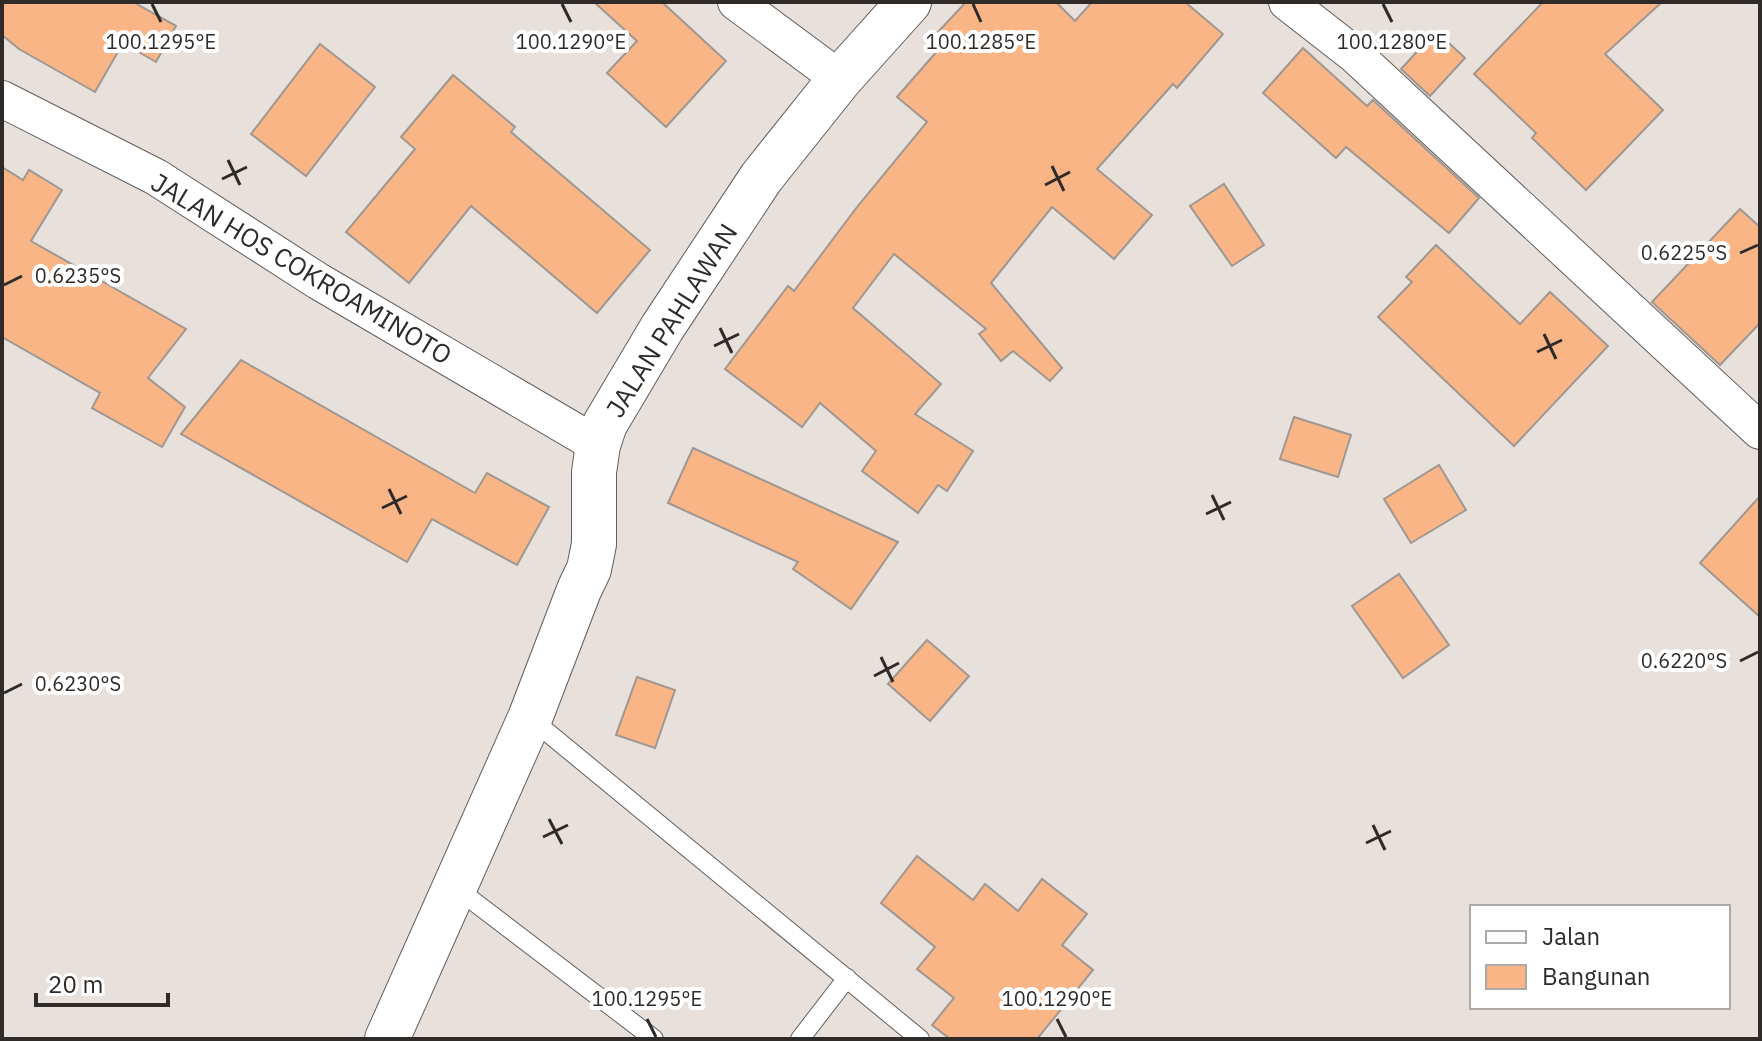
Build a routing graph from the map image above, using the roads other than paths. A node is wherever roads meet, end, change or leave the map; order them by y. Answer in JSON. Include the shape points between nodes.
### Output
{"nodes":[{"id":1,"x":736,"y":2,"type":"edge"},
{"id":2,"x":909,"y":2,"type":"edge"},
{"id":3,"x":1287,"y":2,"type":"edge"},
{"id":4,"x":840,"y":79,"type":"junction"},
{"id":5,"x":2,"y":99,"type":"edge"},
{"id":6,"x":1760,"y":431,"type":"edge"},
{"id":7,"x":598,"y":445,"type":"junction"},
{"id":8,"x":530,"y":718,"type":"junction"},
{"id":9,"x":456,"y":888,"type":"junction"},
{"id":10,"x":847,"y":978,"type":"junction"},
{"id":11,"x":387,"y":1039,"type":"edge"},
{"id":12,"x":654,"y":1039,"type":"edge"},
{"id":13,"x":800,"y":1039,"type":"edge"},
{"id":14,"x":920,"y":1039,"type":"edge"}],
"edges":[{"from":1,"to":4,"type":"street"},
{"from":2,"to":4,"type":"street","name":"JALAN PAHLAWAN"},
{"from":3,"to":6,"type":"street","via":[[1355,55]]},
{"from":4,"to":7,"type":"street","name":"JALAN PAHLAWAN","via":[[761,178],[693,280],[614,406]]},
{"from":5,"to":7,"type":"street","name":"JALAN HOS COKROAMINOTO","via":[[156,177],[318,281]]},
{"from":7,"to":8,"type":"street","name":"JALAN PAHLAWAN","via":[[589,569]]},
{"from":8,"to":9,"type":"street","name":"JALAN PAHLAWAN"},
{"from":8,"to":10,"type":"lane"},
{"from":9,"to":11,"type":"street","name":"JALAN PAHLAWAN"},
{"from":9,"to":12,"type":"lane"},
{"from":10,"to":13,"type":"lane"},
{"from":10,"to":14,"type":"lane"}]}
